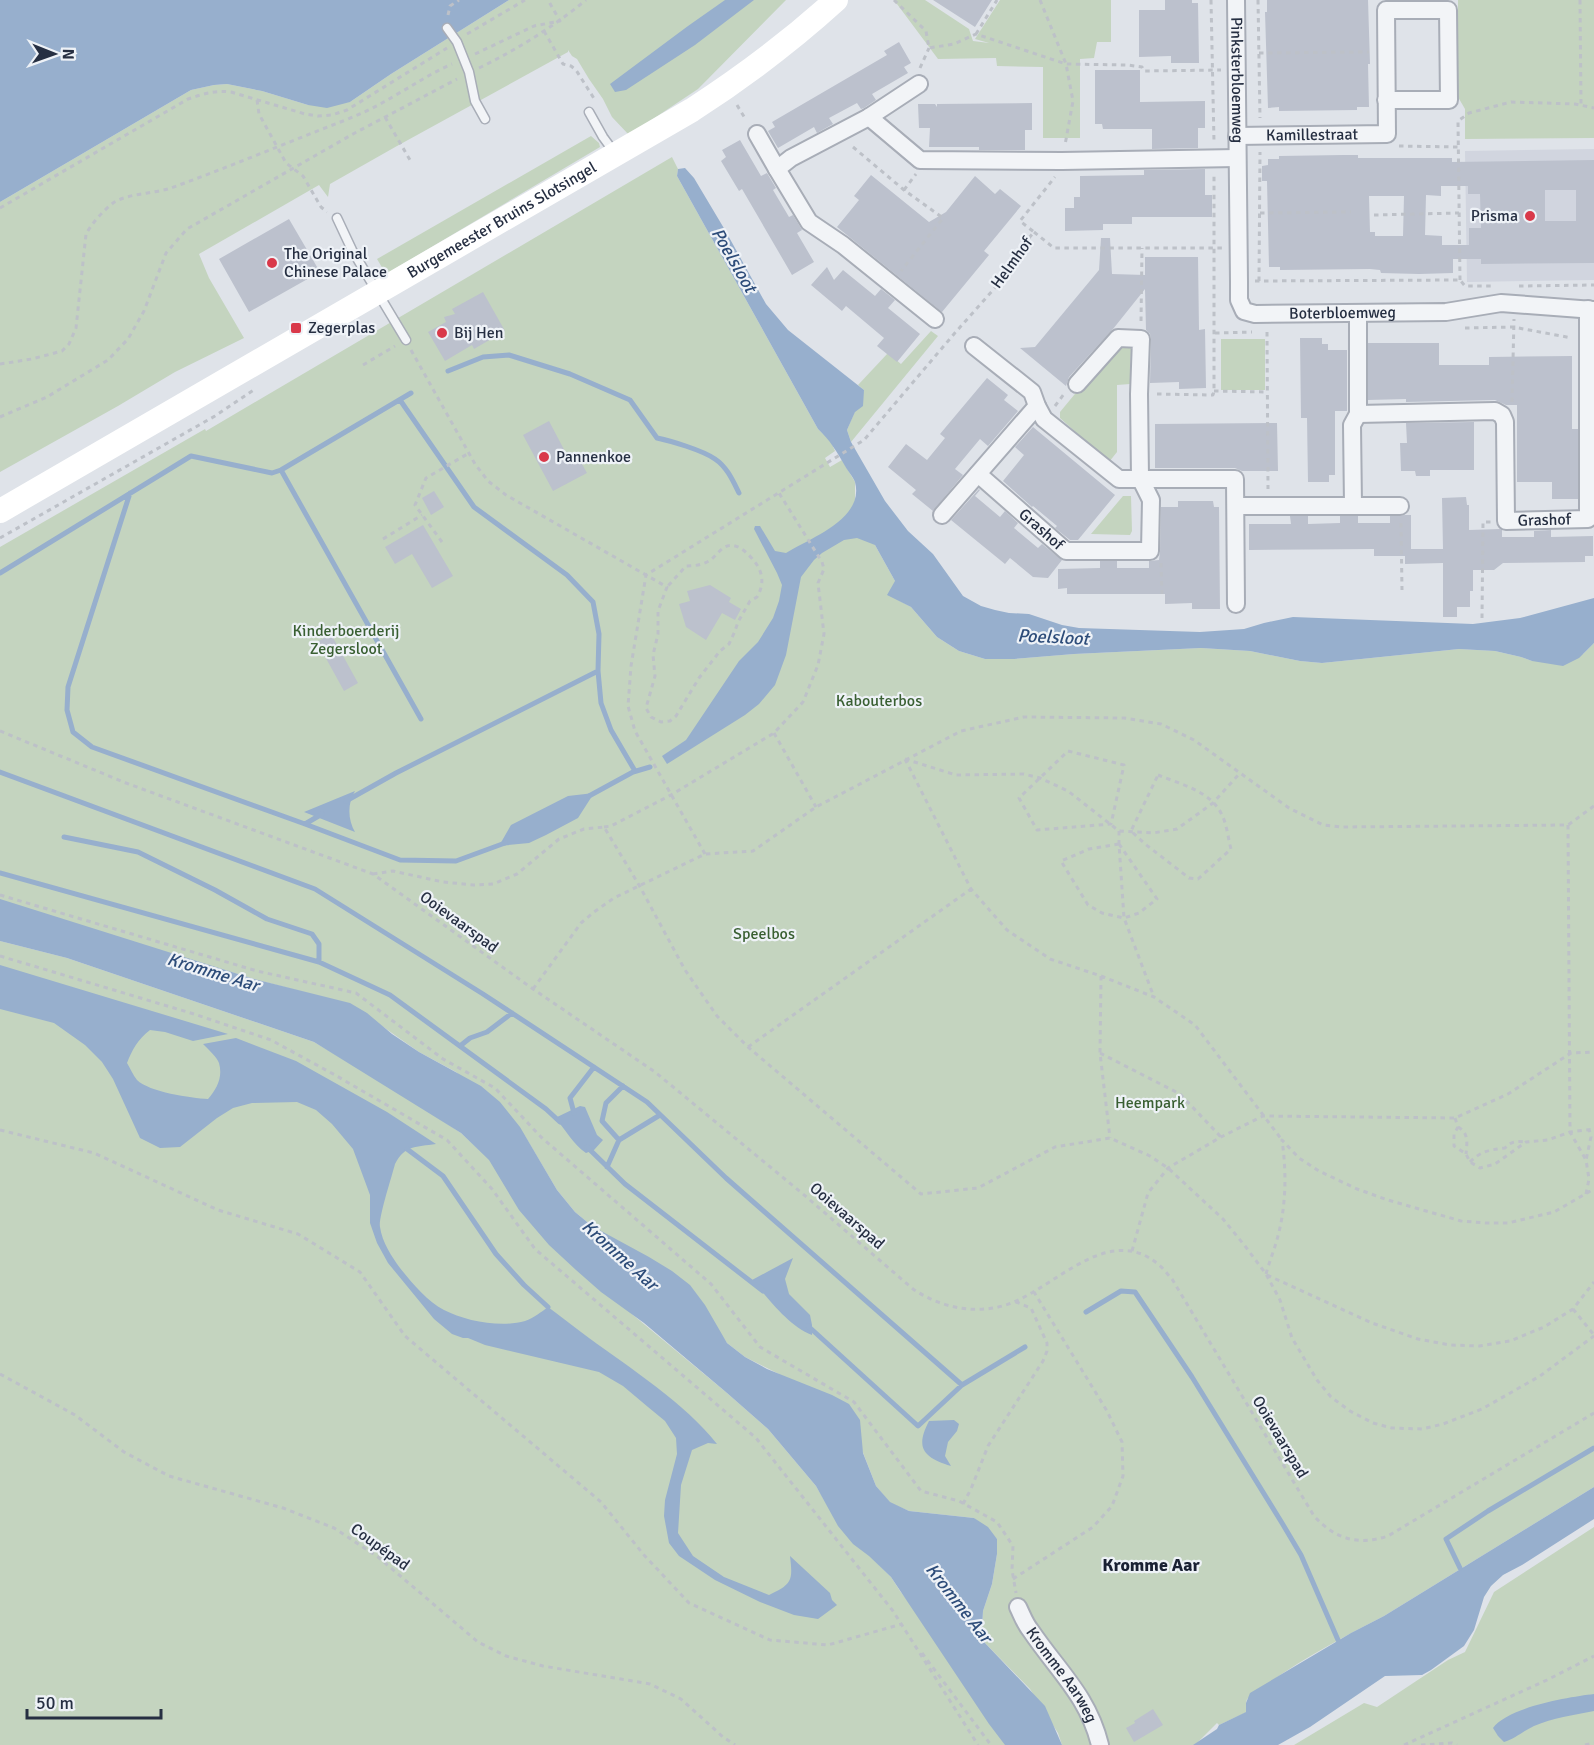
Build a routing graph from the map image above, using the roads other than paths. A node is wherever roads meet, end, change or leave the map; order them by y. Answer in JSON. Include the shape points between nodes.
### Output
{"nodes":[{"id":1,"x":836,"y":0,"type":"edge"},
{"id":2,"x":1236,"y":0,"type":"edge"},
{"id":3,"x":447,"y":28,"type":"dead end"},
{"id":4,"x":918,"y":84,"type":"dead end"},
{"id":5,"x":1386,"y":100,"type":"junction"},
{"id":6,"x":589,"y":112,"type":"dead end"},
{"id":7,"x":869,"y":117,"type":"junction"},
{"id":8,"x":485,"y":119,"type":"dead end"},
{"id":9,"x":757,"y":134,"type":"road end"},
{"id":10,"x":1237,"y":136,"type":"junction"},
{"id":11,"x":617,"y":155,"type":"junction"},
{"id":12,"x":1237,"y":158,"type":"junction"},
{"id":13,"x":777,"y":169,"type":"junction"},
{"id":14,"x":337,"y":219,"type":"road end"},
{"id":15,"x":377,"y":291,"type":"junction"},
{"id":16,"x":1591,"y":310,"type":"edge"},
{"id":17,"x":1358,"y":314,"type":"junction"},
{"id":18,"x":935,"y":319,"type":"road end"},
{"id":19,"x":406,"y":340,"type":"road end"},
{"id":20,"x":974,"y":345,"type":"road end"},
{"id":21,"x":1077,"y":384,"type":"road end"},
{"id":22,"x":1041,"y":412,"type":"junction"},
{"id":23,"x":1358,"y":414,"type":"junction"},
{"id":24,"x":978,"y":474,"type":"junction"},
{"id":25,"x":1140,"y":478,"type":"junction"},
{"id":26,"x":1353,"y":505,"type":"junction"},
{"id":27,"x":1236,"y":506,"type":"junction"},
{"id":28,"x":1400,"y":506,"type":"road end"},
{"id":29,"x":0,"y":512,"type":"edge"},
{"id":30,"x":942,"y":515,"type":"dead end"},
{"id":31,"x":1236,"y":604,"type":"dead end"},
{"id":32,"x":1018,"y":1606,"type":"dead end"},
{"id":33,"x":1100,"y":1745,"type":"edge"}],
"edges":[{"from":1,"to":11,"type":"street","name":"Burgemeester Bruins Slotsingel","via":[[737,81]]},
{"from":2,"to":10,"type":"street","name":"Pinksterbloemweg"},
{"from":3,"to":8,"type":"lane","via":[[457,42],[475,101]]},
{"from":4,"to":7,"type":"street"},
{"from":5,"to":5,"type":"street","via":[[1386,10],[1448,10],[1449,100]]},
{"from":5,"to":10,"type":"street","name":"Kamillestraat","via":[[1387,134]]},
{"from":6,"to":11,"type":"lane"},
{"from":7,"to":12,"type":"street","via":[[920,160]]},
{"from":7,"to":13,"type":"street"},
{"from":9,"to":13,"type":"street"},
{"from":10,"to":12,"type":"street","name":"Pinksterbloemweg"},
{"from":11,"to":15,"type":"street","name":"Burgemeester Bruins Slotsingel"},
{"from":12,"to":17,"type":"street","name":"Boterbloemweg","via":[[1239,300],[1244,311]]},
{"from":13,"to":18,"type":"street","via":[[809,222]]},
{"from":14,"to":15,"type":"lane"},
{"from":15,"to":19,"type":"lane"},
{"from":15,"to":29,"type":"street","name":"Burgemeester Bruins Slotsingel"},
{"from":16,"to":17,"type":"street","name":"Boterbloemweg","via":[[1501,303],[1446,312]]},
{"from":16,"to":23,"type":"street","name":"Grashof","via":[[1588,519],[1506,521],[1502,414]]},
{"from":17,"to":23,"type":"street"},
{"from":20,"to":22,"type":"street","via":[[1032,392]]},
{"from":21,"to":25,"type":"street","via":[[1119,338],[1141,339]]},
{"from":22,"to":24,"type":"street"},
{"from":22,"to":25,"type":"street","via":[[1119,479]]},
{"from":23,"to":26,"type":"street","via":[[1352,425]]},
{"from":24,"to":25,"type":"street","name":"Grashof","via":[[1066,551],[1150,551],[1151,500]]},
{"from":24,"to":30,"type":"street"},
{"from":25,"to":27,"type":"street","via":[[1236,479]]},
{"from":26,"to":27,"type":"street"},
{"from":26,"to":28,"type":"street"},
{"from":27,"to":31,"type":"street"},
{"from":32,"to":33,"type":"street","name":"Kromme Aarweg","via":[[1029,1630],[1084,1701]]}]}
